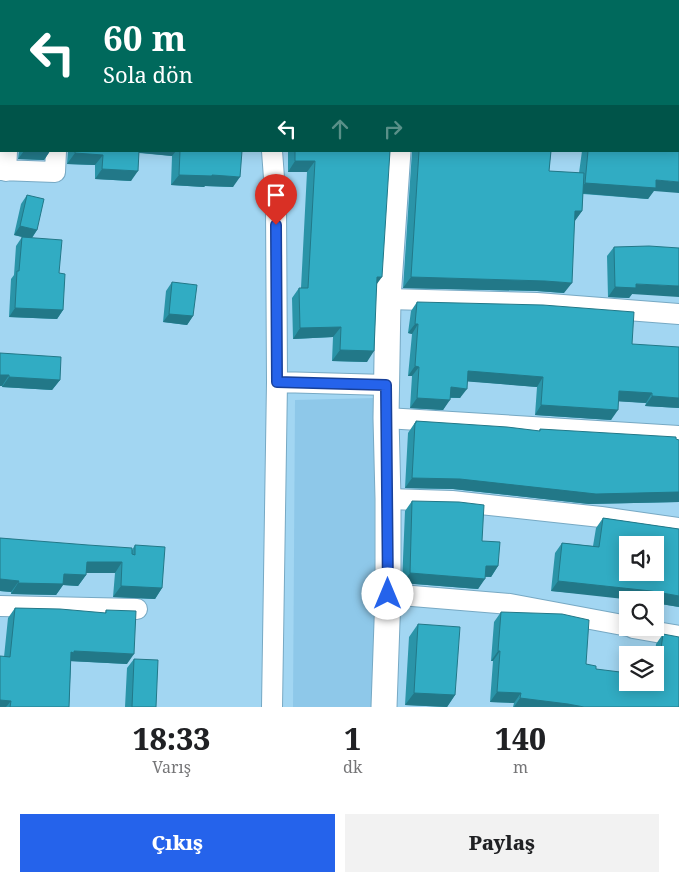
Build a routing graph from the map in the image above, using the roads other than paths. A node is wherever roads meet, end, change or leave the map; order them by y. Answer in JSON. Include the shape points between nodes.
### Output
{"nodes":[{"id":1,"x":56,"y":152,"type":"edge"},
{"id":2,"x":272,"y":152,"type":"edge"},
{"id":3,"x":398,"y":152,"type":"edge"},
{"id":4,"x":4,"y":164,"type":"edge"},
{"id":5,"x":388,"y":299,"type":"junction"},
{"id":6,"x":679,"y":314,"type":"edge"},
{"id":7,"x":277,"y":382,"type":"junction"},
{"id":8,"x":386,"y":385,"type":"junction"},
{"id":9,"x":386,"y":418,"type":"junction"},
{"id":10,"x":679,"y":436,"type":"edge"},
{"id":11,"x":388,"y":499,"type":"junction"},
{"id":12,"x":679,"y":528,"type":"edge"},
{"id":13,"x":388,"y":594,"type":"junction"},
{"id":14,"x":0,"y":606,"type":"edge"},
{"id":15,"x":137,"y":608,"type":"dead end"},
{"id":16,"x":619,"y":624,"type":"edge"},
{"id":17,"x":664,"y":633,"type":"edge"},
{"id":18,"x":679,"y":636,"type":"edge"},
{"id":19,"x":272,"y":707,"type":"edge"},
{"id":20,"x":384,"y":707,"type":"edge"}],
"edges":[{"from":1,"to":4,"type":"street","via":[[56,172]]},
{"from":2,"to":7,"type":"street","via":[[276,206]]},
{"from":3,"to":5,"type":"street"},
{"from":5,"to":6,"type":"street","via":[[538,303]]},
{"from":5,"to":8,"type":"street"},
{"from":7,"to":8,"type":"street"},
{"from":7,"to":19,"type":"street"},
{"from":8,"to":9,"type":"street"},
{"from":9,"to":10,"type":"street"},
{"from":9,"to":11,"type":"street"},
{"from":11,"to":12,"type":"street","via":[[452,501]]},
{"from":11,"to":13,"type":"street"},
{"from":13,"to":16,"type":"street","via":[[510,604]]},
{"from":13,"to":20,"type":"street"},
{"from":14,"to":15,"type":"street"},
{"from":17,"to":18,"type":"street"}]}
